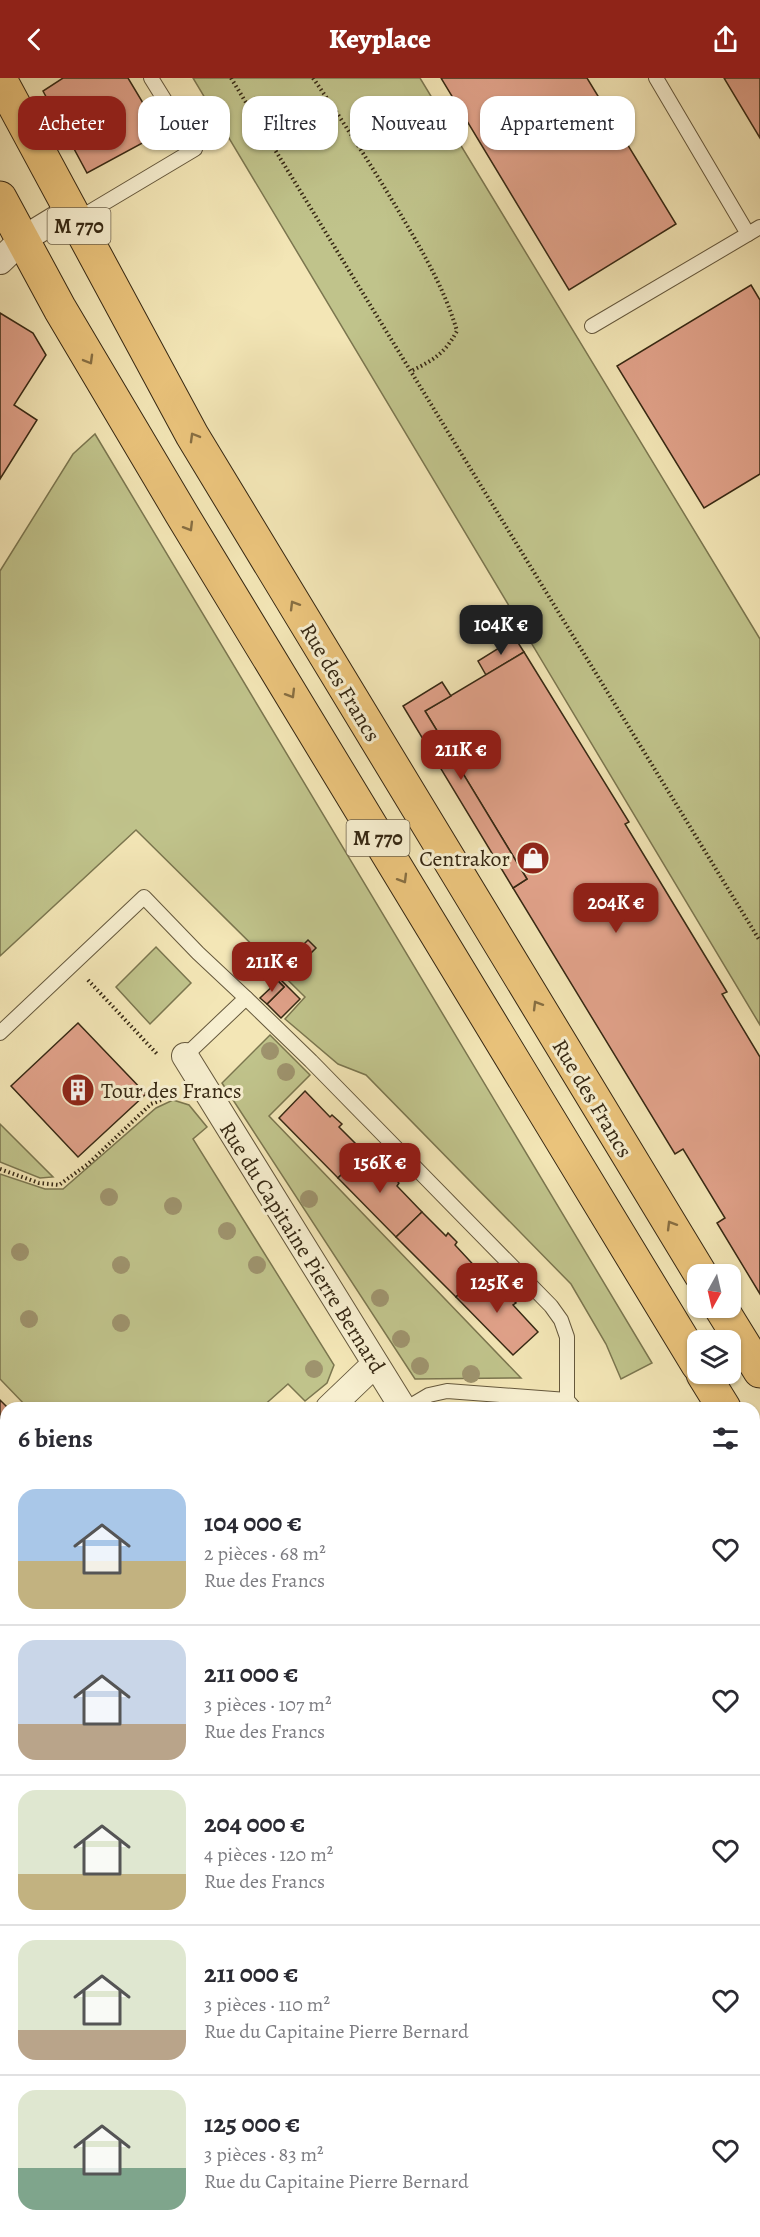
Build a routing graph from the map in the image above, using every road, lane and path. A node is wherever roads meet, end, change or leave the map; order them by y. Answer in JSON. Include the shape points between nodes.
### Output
{"nodes":[{"id":1,"x":151,"y":78,"type":"edge"},
{"id":2,"x":231,"y":78,"type":"edge"},
{"id":3,"x":312,"y":78,"type":"edge"},
{"id":4,"x":656,"y":78,"type":"edge"},
{"id":5,"x":0,"y":79,"type":"edge"},
{"id":6,"x":0,"y":198,"type":"edge"},
{"id":7,"x":74,"y":215,"type":"junction"},
{"id":8,"x":754,"y":231,"type":"edge"},
{"id":9,"x":11,"y":250,"type":"edge"},
{"id":10,"x":592,"y":326,"type":"dead end"},
{"id":11,"x":411,"y":371,"type":"junction"},
{"id":12,"x":760,"y":941,"type":"edge"},
{"id":13,"x":73,"y":964,"type":"junction"},
{"id":14,"x":246,"y":998,"type":"junction"},
{"id":15,"x":0,"y":1033,"type":"edge"},
{"id":16,"x":173,"y":1057,"type":"junction"},
{"id":17,"x":172,"y":1085,"type":"dead end"},
{"id":18,"x":205,"y":1088,"type":"junction"},
{"id":19,"x":173,"y":1094,"type":"junction"},
{"id":20,"x":0,"y":1169,"type":"edge"},
{"id":21,"x":694,"y":1264,"type":"edge"},
{"id":22,"x":728,"y":1318,"type":"edge"},
{"id":23,"x":687,"y":1347,"type":"edge"},
{"id":24,"x":375,"y":1364,"type":"junction"},
{"id":25,"x":760,"y":1371,"type":"edge"},
{"id":26,"x":709,"y":1384,"type":"edge"},
{"id":27,"x":334,"y":1402,"type":"edge"},
{"id":28,"x":401,"y":1402,"type":"edge"},
{"id":29,"x":416,"y":1402,"type":"edge"},
{"id":30,"x":552,"y":1402,"type":"edge"},
{"id":31,"x":570,"y":1402,"type":"edge"},
{"id":32,"x":720,"y":1402,"type":"edge"}],
"edges":[{"from":1,"to":7,"type":"lane","via":[[195,149]]},
{"from":2,"to":11,"type":"path"},
{"from":3,"to":11,"type":"path","via":[[361,147],[423,252],[449,305],[457,330],[447,350]]},
{"from":4,"to":8,"type":"lane"},
{"from":5,"to":7,"type":"main road","name":"Rue des Francs","number":"M 770"},
{"from":6,"to":9,"type":"main road","number":"M 770"},
{"from":7,"to":9,"type":"street"},
{"from":21,"to":7,"type":"main road","name":"Rue des Francs","number":"M 770","one_way":true,"via":[[206,459]]},
{"from":8,"to":10,"type":"lane"},
{"from":9,"to":23,"type":"main road","number":"M 770","one_way":true,"via":[[65,319]]},
{"from":11,"to":12,"type":"path"},
{"from":13,"to":14,"type":"lane","via":[[144,897]]},
{"from":13,"to":15,"type":"lane"},
{"from":13,"to":16,"type":"path"},
{"from":14,"to":16,"type":"lane"},
{"from":14,"to":31,"type":"lane","via":[[551,1306],[567,1337]]},
{"from":16,"to":18,"type":"street","name":"Rue du Capitaine Pierre Bernard"},
{"from":17,"to":19,"type":"path"},
{"from":18,"to":19,"type":"path","via":[[193,1095]]},
{"from":18,"to":24,"type":"street","name":"Rue du Capitaine Pierre Bernard"},
{"from":19,"to":20,"type":"path","via":[[151,1104],[88,1164],[59,1185],[39,1183]]},
{"from":22,"to":25,"type":"main road"},
{"from":24,"to":27,"type":"street"},
{"from":24,"to":28,"type":"street","name":"Rue du Capitaine Pierre Bernard"},
{"from":26,"to":32,"type":"main road"},
{"from":29,"to":30,"type":"lane","via":[[447,1390]]}]}
